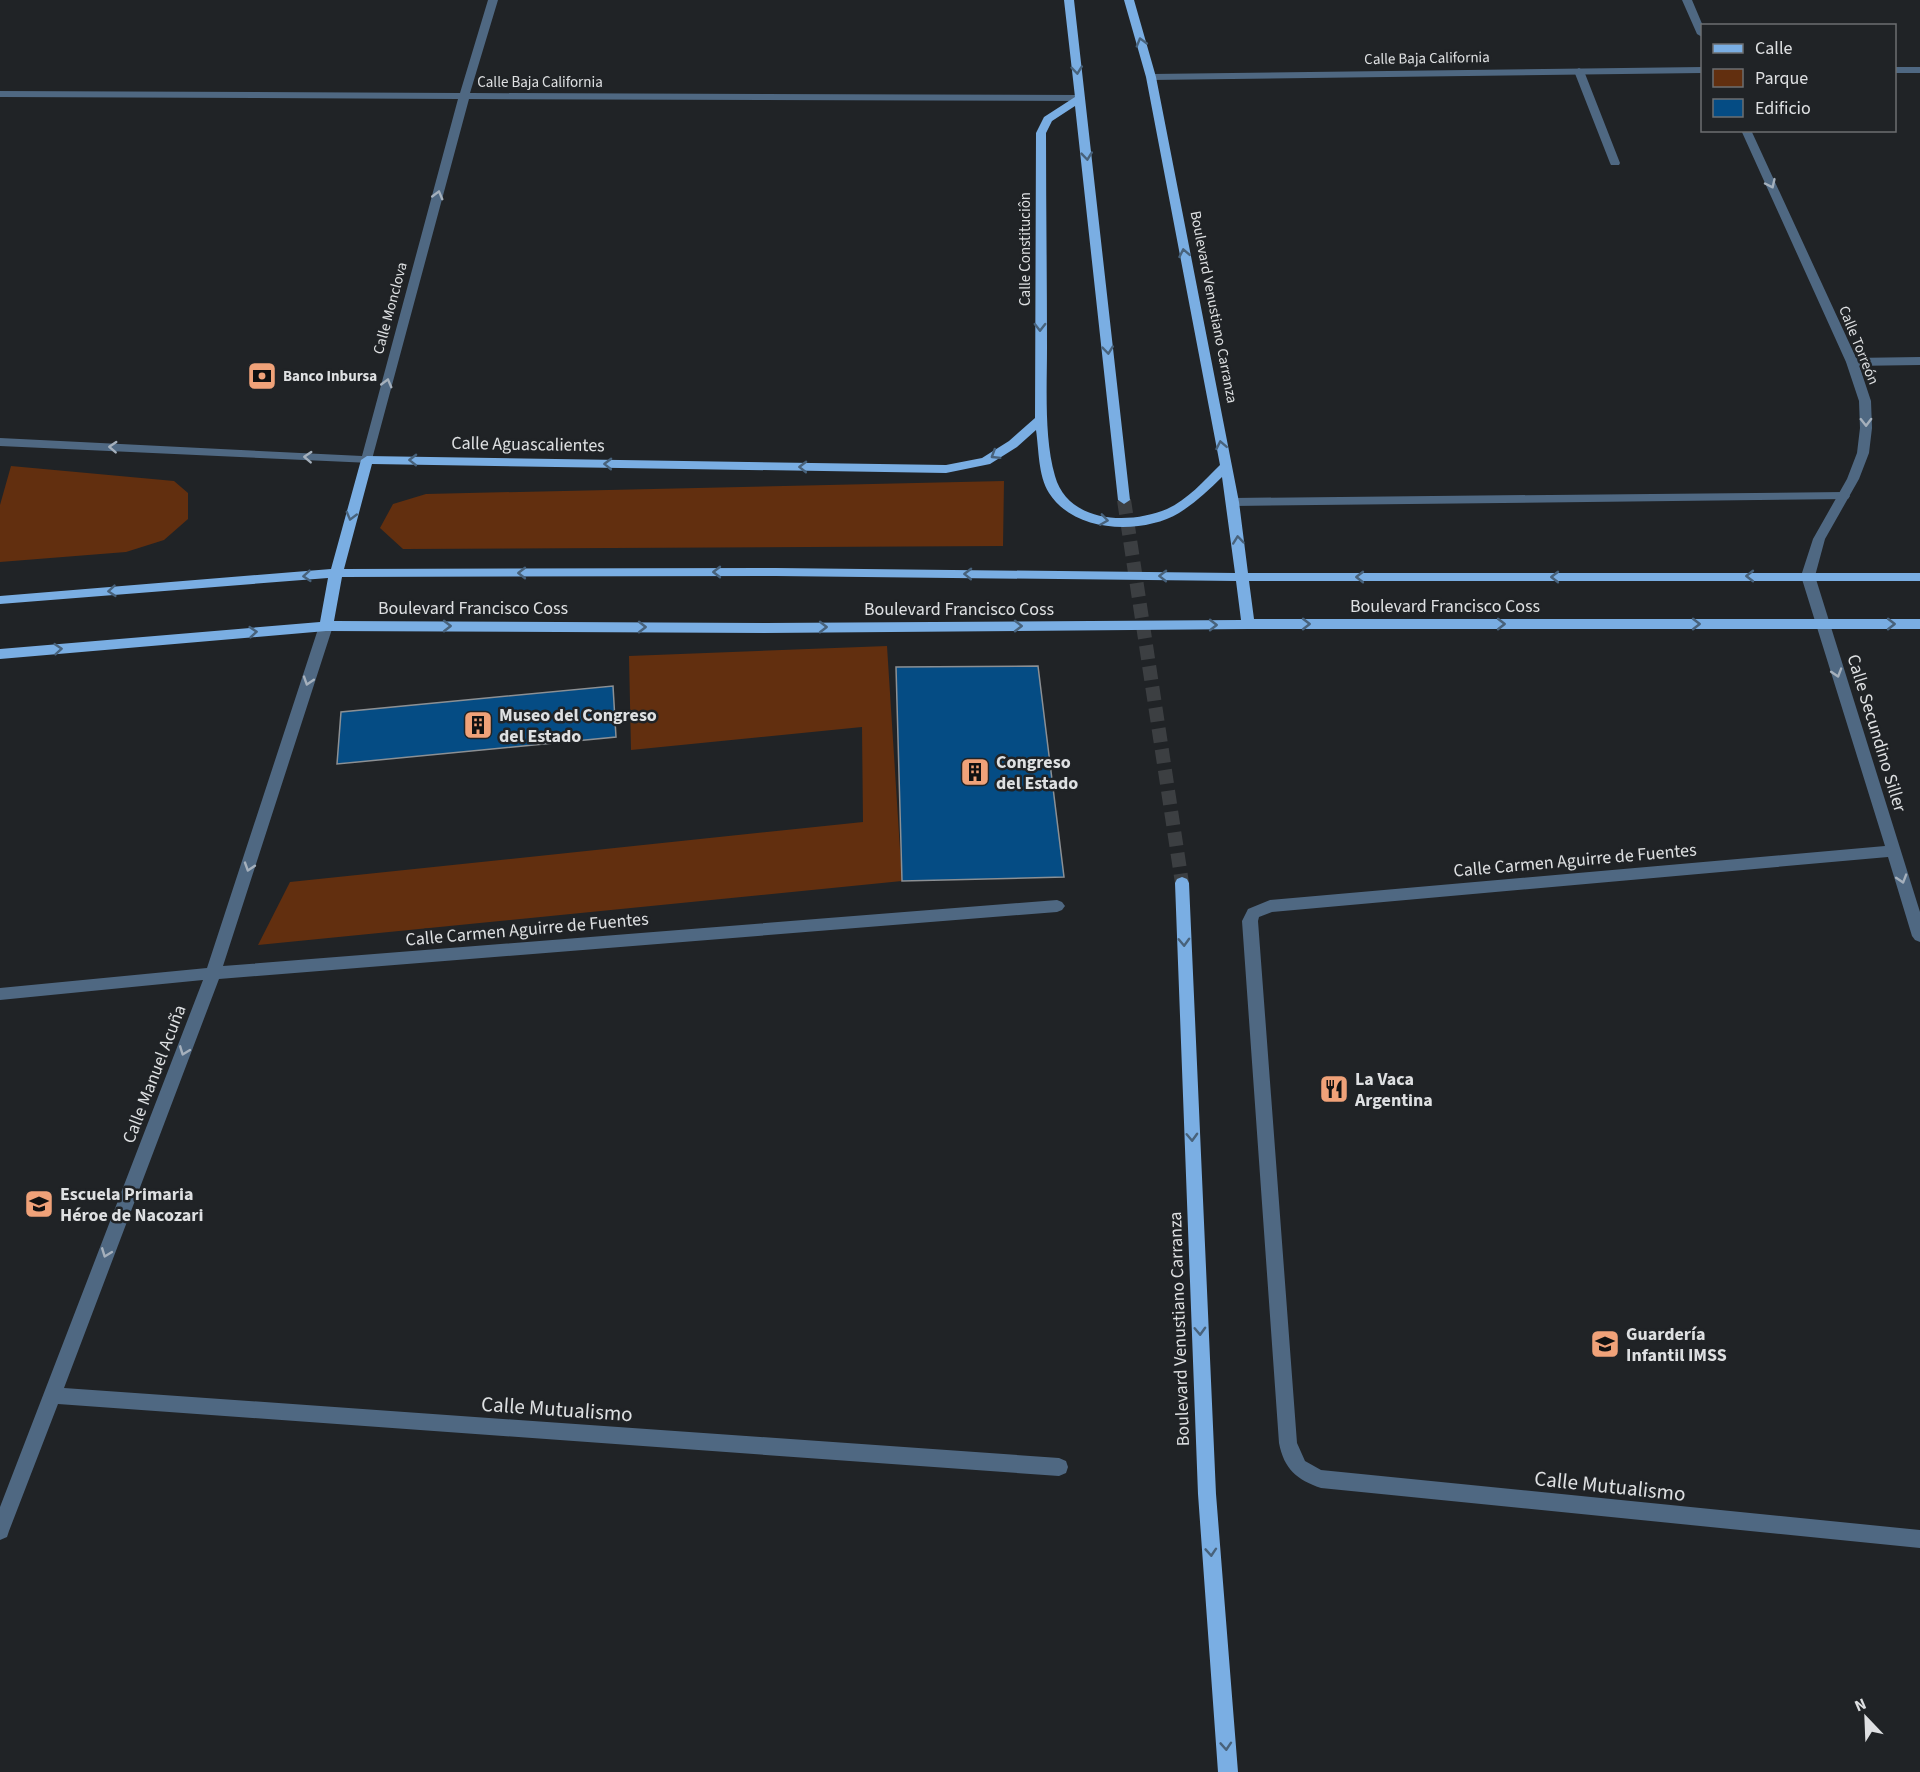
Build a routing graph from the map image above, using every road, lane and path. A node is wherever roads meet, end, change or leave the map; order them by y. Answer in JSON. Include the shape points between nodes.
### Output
{"nodes":[{"id":1,"x":493,"y":0,"type":"edge"},
{"id":2,"x":1069,"y":0,"type":"edge"},
{"id":3,"x":1129,"y":0,"type":"edge"},
{"id":4,"x":1687,"y":0,"type":"edge"},
{"id":5,"x":1701,"y":32,"type":"edge"},
{"id":6,"x":1701,"y":70,"type":"edge"},
{"id":7,"x":1896,"y":70,"type":"edge"},
{"id":8,"x":1920,"y":70,"type":"edge"},
{"id":9,"x":1579,"y":71,"type":"junction"},
{"id":10,"x":1151,"y":77,"type":"junction"},
{"id":11,"x":0,"y":94,"type":"edge"},
{"id":12,"x":464,"y":97,"type":"junction"},
{"id":13,"x":1080,"y":98,"type":"junction"},
{"id":14,"x":1747,"y":132,"type":"edge"},
{"id":15,"x":1615,"y":163,"type":"dead end"},
{"id":16,"x":1920,"y":361,"type":"edge"},
{"id":17,"x":1852,"y":362,"type":"junction"},
{"id":18,"x":1041,"y":419,"type":"junction"},
{"id":19,"x":0,"y":442,"type":"edge"},
{"id":20,"x":367,"y":460,"type":"junction"},
{"id":21,"x":1225,"y":467,"type":"junction"},
{"id":22,"x":1844,"y":496,"type":"junction"},
{"id":23,"x":1125,"y":500,"type":"tunnel mouth"},
{"id":24,"x":1233,"y":502,"type":"junction"},
{"id":25,"x":336,"y":573,"type":"junction"},
{"id":26,"x":1808,"y":576,"type":"junction"},
{"id":27,"x":1242,"y":577,"type":"junction"},
{"id":28,"x":1920,"y":577,"type":"edge"},
{"id":29,"x":0,"y":600,"type":"edge"},
{"id":30,"x":1248,"y":624,"type":"junction"},
{"id":31,"x":1822,"y":624,"type":"junction"},
{"id":32,"x":1920,"y":624,"type":"edge"},
{"id":33,"x":326,"y":626,"type":"junction"},
{"id":34,"x":0,"y":654,"type":"edge"},
{"id":35,"x":1894,"y":851,"type":"junction"},
{"id":36,"x":1182,"y":883,"type":"tunnel mouth"},
{"id":37,"x":1057,"y":906,"type":"dead end"},
{"id":38,"x":1920,"y":936,"type":"edge"},
{"id":39,"x":213,"y":973,"type":"junction"},
{"id":40,"x":0,"y":994,"type":"edge"},
{"id":41,"x":52,"y":1395,"type":"junction"},
{"id":42,"x":1059,"y":1467,"type":"dead end"},
{"id":43,"x":1299,"y":1469,"type":"joint"},
{"id":44,"x":0,"y":1531,"type":"edge"},
{"id":45,"x":1920,"y":1539,"type":"edge"},
{"id":46,"x":1228,"y":1772,"type":"edge"}],
"edges":[{"from":1,"to":12,"type":"street","name":"Calle Monclova"},
{"from":2,"to":13,"type":"main road","one_way":true},
{"from":10,"to":3,"type":"main road","name":"Boulevard Venustiano Carranza","one_way":true},
{"from":4,"to":5,"type":"street"},
{"from":6,"to":9,"type":"street","name":"Calle Baja California"},
{"from":7,"to":8,"type":"street"},
{"from":9,"to":10,"type":"street","name":"Calle Baja California"},
{"from":9,"to":15,"type":"street"},
{"from":21,"to":10,"type":"main road","name":"Boulevard Venustiano Carranza","one_way":true},
{"from":11,"to":12,"type":"street","name":"Calle Baja California"},
{"from":12,"to":13,"type":"street","name":"Calle Baja California"},
{"from":20,"to":12,"type":"street","name":"Calle Monclova","one_way":true},
{"from":13,"to":18,"type":"main road","name":"Calle Constituciôn","one_way":true,"via":[[1048,119],[1041,133]]},
{"from":13,"to":23,"type":"main road","one_way":true},
{"from":14,"to":17,"type":"street","name":"Calle Torreón","one_way":true},
{"from":16,"to":17,"type":"street"},
{"from":17,"to":22,"type":"street","name":"Calle Torreón","one_way":true,"via":[[1865,401],[1866,428],[1863,453]]},
{"from":18,"to":20,"type":"main road","name":"Calle Aguascalientes","one_way":true,"via":[[986,461],[946,469]]},
{"from":18,"to":21,"type":"main road","name":"Calle Constituciôn","one_way":true,"via":[[1048,475],[1055,492],[1072,509],[1099,521],[1136,523],[1173,511]]},
{"from":20,"to":19,"type":"street","name":"Calle Aguascalientes","one_way":true},
{"from":20,"to":25,"type":"main road","name":"Calle Monclova","one_way":true},
{"from":21,"to":24,"type":"main road","name":"Boulevard Venustiano Carranza"},
{"from":22,"to":24,"type":"street"},
{"from":22,"to":26,"type":"street","name":"Calle Torreón","via":[[1819,539]]},
{"from":27,"to":24,"type":"main road","name":"Boulevard Venustiano Carranza","one_way":true},
{"from":27,"to":25,"type":"main road","name":"Boulevard Francisco Coss","one_way":true},
{"from":25,"to":29,"type":"main road","name":"Boulevard Francisco Coss","one_way":true},
{"from":25,"to":33,"type":"main road","name":"Calle Monclova"},
{"from":26,"to":27,"type":"main road","name":"Boulevard Francisco Coss","one_way":true},
{"from":26,"to":28,"type":"main road","name":"Boulevard Francisco Coss"},
{"from":26,"to":31,"type":"street","name":"Calle Secundino Siller"},
{"from":27,"to":30,"type":"main road","name":"Boulevard Venustiano Carranza"},
{"from":30,"to":31,"type":"main road","name":"Boulevard Francisco Coss","one_way":true},
{"from":33,"to":30,"type":"main road","name":"Boulevard Francisco Coss","one_way":true},
{"from":31,"to":32,"type":"main road","name":"Boulevard Francisco Coss","one_way":true},
{"from":31,"to":35,"type":"street","name":"Calle Secundino Siller","one_way":true},
{"from":34,"to":33,"type":"main road","name":"Boulevard Francisco Coss","one_way":true},
{"from":33,"to":39,"type":"street","name":"Calle Manuel Acuña","one_way":true},
{"from":35,"to":38,"type":"street","name":"Calle Secundino Siller","one_way":true},
{"from":35,"to":43,"type":"street","name":"Calle Carmen Aguirre de Fuentes","via":[[1261,909],[1253,913],[1250,921],[1288,1443],[1290,1457]]},
{"from":36,"to":46,"type":"main road","name":"Boulevard Venustiano Carranza","one_way":true,"via":[[1207,1494]]},
{"from":37,"to":39,"type":"street","name":"Calle Carmen Aguirre de Fuentes"},
{"from":39,"to":40,"type":"street","name":"Calle Carmen Aguirre de Fuentes"},
{"from":39,"to":41,"type":"street","name":"Calle Manuel Acuña","one_way":true},
{"from":41,"to":42,"type":"street","name":"Calle Mutualismo"},
{"from":41,"to":44,"type":"street","name":"Calle Manuel Acuña"},
{"from":43,"to":45,"type":"street","name":"Calle Mutualismo","via":[[1321,1479]]}]}
